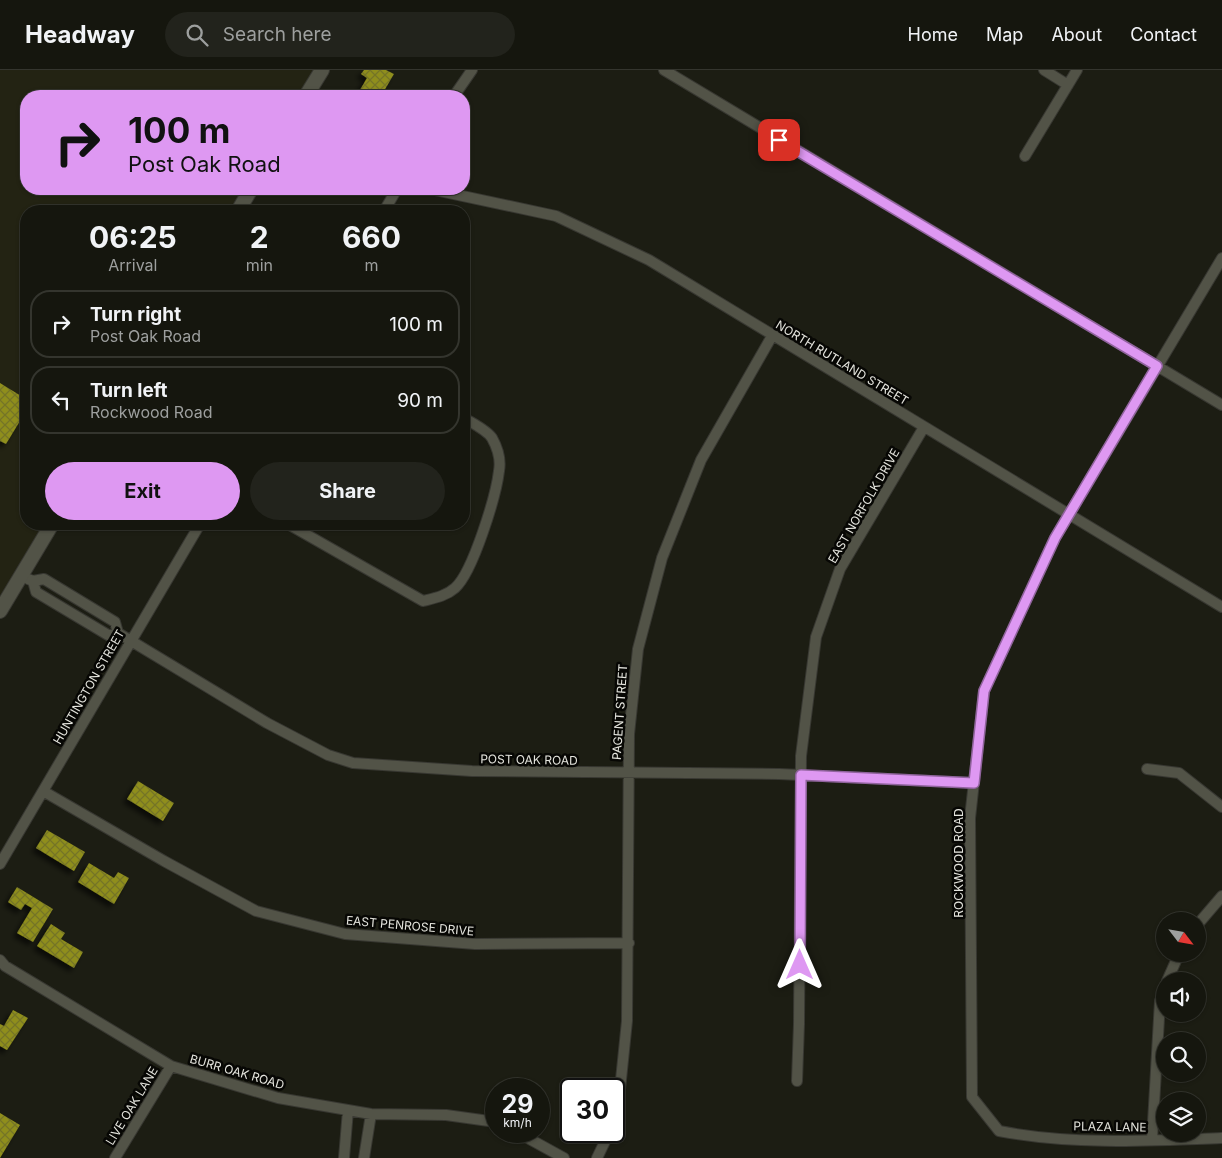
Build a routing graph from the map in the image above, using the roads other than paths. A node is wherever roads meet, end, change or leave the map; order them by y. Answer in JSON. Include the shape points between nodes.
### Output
{"nodes":[{"id":1,"x":322,"y":70,"type":"edge"},
{"id":2,"x":472,"y":70,"type":"edge"},
{"id":3,"x":664,"y":70,"type":"edge"},
{"id":4,"x":1044,"y":70,"type":"edge"},
{"id":5,"x":1077,"y":70,"type":"edge"},
{"id":6,"x":1068,"y":84,"type":"junction"},
{"id":7,"x":310,"y":90,"type":"edge"},
{"id":8,"x":458,"y":90,"type":"edge"},
{"id":9,"x":1024,"y":156,"type":"dead end"},
{"id":10,"x":458,"y":195,"type":"edge"},
{"id":11,"x":1222,"y":258,"type":"edge"},
{"id":12,"x":772,"y":336,"type":"junction"},
{"id":13,"x":1157,"y":366,"type":"junction"},
{"id":14,"x":1222,"y":406,"type":"edge"},
{"id":15,"x":470,"y":422,"type":"edge"},
{"id":16,"x":924,"y":427,"type":"junction"},
{"id":17,"x":1069,"y":515,"type":"junction"},
{"id":18,"x":49,"y":530,"type":"edge"},
{"id":19,"x":196,"y":530,"type":"edge"},
{"id":20,"x":298,"y":530,"type":"edge"},
{"id":21,"x":27,"y":578,"type":"junction"},
{"id":22,"x":1222,"y":606,"type":"edge"},
{"id":23,"x":0,"y":611,"type":"edge"},
{"id":24,"x":118,"y":633,"type":"junction"},
{"id":25,"x":131,"y":640,"type":"junction"},
{"id":26,"x":1147,"y":769,"type":"dead end"},
{"id":27,"x":628,"y":774,"type":"junction"},
{"id":28,"x":801,"y":775,"type":"junction"},
{"id":29,"x":974,"y":783,"type":"junction"},
{"id":30,"x":43,"y":791,"type":"junction"},
{"id":31,"x":1222,"y":807,"type":"edge"},
{"id":32,"x":0,"y":864,"type":"edge"},
{"id":33,"x":1222,"y":896,"type":"edge"},
{"id":34,"x":1206,"y":915,"type":"edge"},
{"id":35,"x":628,"y":943,"type":"junction"},
{"id":36,"x":0,"y":960,"type":"edge"},
{"id":37,"x":1159,"y":1022,"type":"edge"},
{"id":38,"x":171,"y":1066,"type":"junction"},
{"id":39,"x":621,"y":1078,"type":"edge"},
{"id":40,"x":797,"y":1082,"type":"dead end"},
{"id":41,"x":348,"y":1110,"type":"junction"},
{"id":42,"x":371,"y":1114,"type":"junction"},
{"id":43,"x":485,"y":1120,"type":"edge"},
{"id":44,"x":999,"y":1132,"type":"joint"},
{"id":45,"x":1222,"y":1138,"type":"edge"},
{"id":46,"x":1152,"y":1140,"type":"junction"},
{"id":47,"x":537,"y":1143,"type":"edge"},
{"id":48,"x":604,"y":1143,"type":"edge"},
{"id":49,"x":115,"y":1158,"type":"edge"},
{"id":50,"x":344,"y":1158,"type":"edge"},
{"id":51,"x":364,"y":1158,"type":"edge"},
{"id":52,"x":564,"y":1158,"type":"edge"},
{"id":53,"x":597,"y":1158,"type":"edge"}],
"edges":[{"from":1,"to":7,"type":"street"},
{"from":2,"to":8,"type":"street"},
{"from":3,"to":13,"type":"street"},
{"from":4,"to":6,"type":"street"},
{"from":5,"to":6,"type":"street"},
{"from":6,"to":9,"type":"street"},
{"from":10,"to":12,"type":"street","name":"NORTH RUTLAND STREET","via":[[556,216],[649,260]]},
{"from":11,"to":13,"type":"street","name":"ROCKWOOD ROAD"},
{"from":12,"to":16,"type":"street","name":"NORTH RUTLAND STREET"},
{"from":12,"to":27,"type":"street","name":"PAGENT STREET","via":[[701,460],[662,558],[638,649]]},
{"from":13,"to":14,"type":"street"},
{"from":13,"to":17,"type":"street","name":"ROCKWOOD ROAD"},
{"from":15,"to":20,"type":"street","via":[[491,436],[500,470],[473,558],[456,587],[442,596],[423,602]]},
{"from":16,"to":17,"type":"street","name":"NORTH RUTLAND STREET"},
{"from":16,"to":28,"type":"street","name":"EAST NORFOLK DRIVE","via":[[840,569],[816,637]]},
{"from":17,"to":22,"type":"street","name":"NORTH RUTLAND STREET"},
{"from":17,"to":29,"type":"street","name":"ROCKWOOD ROAD","via":[[1055,538],[984,691]]},
{"from":18,"to":21,"type":"street"},
{"from":19,"to":25,"type":"street","name":"HUNTINGTON STREET"},
{"from":21,"to":23,"type":"street"},
{"from":21,"to":24,"type":"street","name":"POST OAK ROAD","via":[[36,592],[108,635]]},
{"from":21,"to":24,"type":"street","name":"POST OAK ROAD","via":[[44,579],[92,608],[115,622]]},
{"from":24,"to":25,"type":"street","name":"POST OAK ROAD"},
{"from":25,"to":27,"type":"street","name":"POST OAK ROAD","via":[[267,723],[328,755],[353,763],[472,772]]},
{"from":25,"to":30,"type":"street","name":"HUNTINGTON STREET"},
{"from":26,"to":31,"type":"street","via":[[1179,773]]},
{"from":27,"to":28,"type":"street","name":"POST OAK ROAD"},
{"from":27,"to":35,"type":"street","name":"PAGENT STREET"},
{"from":28,"to":29,"type":"street","name":"POST OAK ROAD"},
{"from":28,"to":40,"type":"street","name":"EAST NORFOLK DRIVE"},
{"from":29,"to":44,"type":"street","name":"ROCKWOOD ROAD","via":[[970,818],[972,1097]]},
{"from":30,"to":32,"type":"street","name":"HUNTINGTON STREET"},
{"from":30,"to":35,"type":"street","name":"EAST PENROSE DRIVE","via":[[256,911],[345,934],[475,944]]},
{"from":33,"to":34,"type":"street"},
{"from":35,"to":39,"type":"street","name":"PAGENT STREET","via":[[627,1021]]},
{"from":36,"to":38,"type":"street","name":"BURR OAK ROAD"},
{"from":37,"to":46,"type":"street"},
{"from":38,"to":41,"type":"street","name":"BURR OAK ROAD","via":[[278,1098]]},
{"from":38,"to":49,"type":"street","name":"LIVE OAK LANE"},
{"from":41,"to":42,"type":"street","name":"BURR OAK ROAD"},
{"from":41,"to":50,"type":"street"},
{"from":42,"to":43,"type":"street","name":"BURR OAK ROAD","via":[[446,1115]]},
{"from":42,"to":51,"type":"street"},
{"from":44,"to":46,"type":"street","name":"PLAZA LANE","via":[[1036,1139]]},
{"from":45,"to":46,"type":"street","name":"PLAZA LANE"},
{"from":47,"to":52,"type":"street"},
{"from":48,"to":53,"type":"street"}]}
